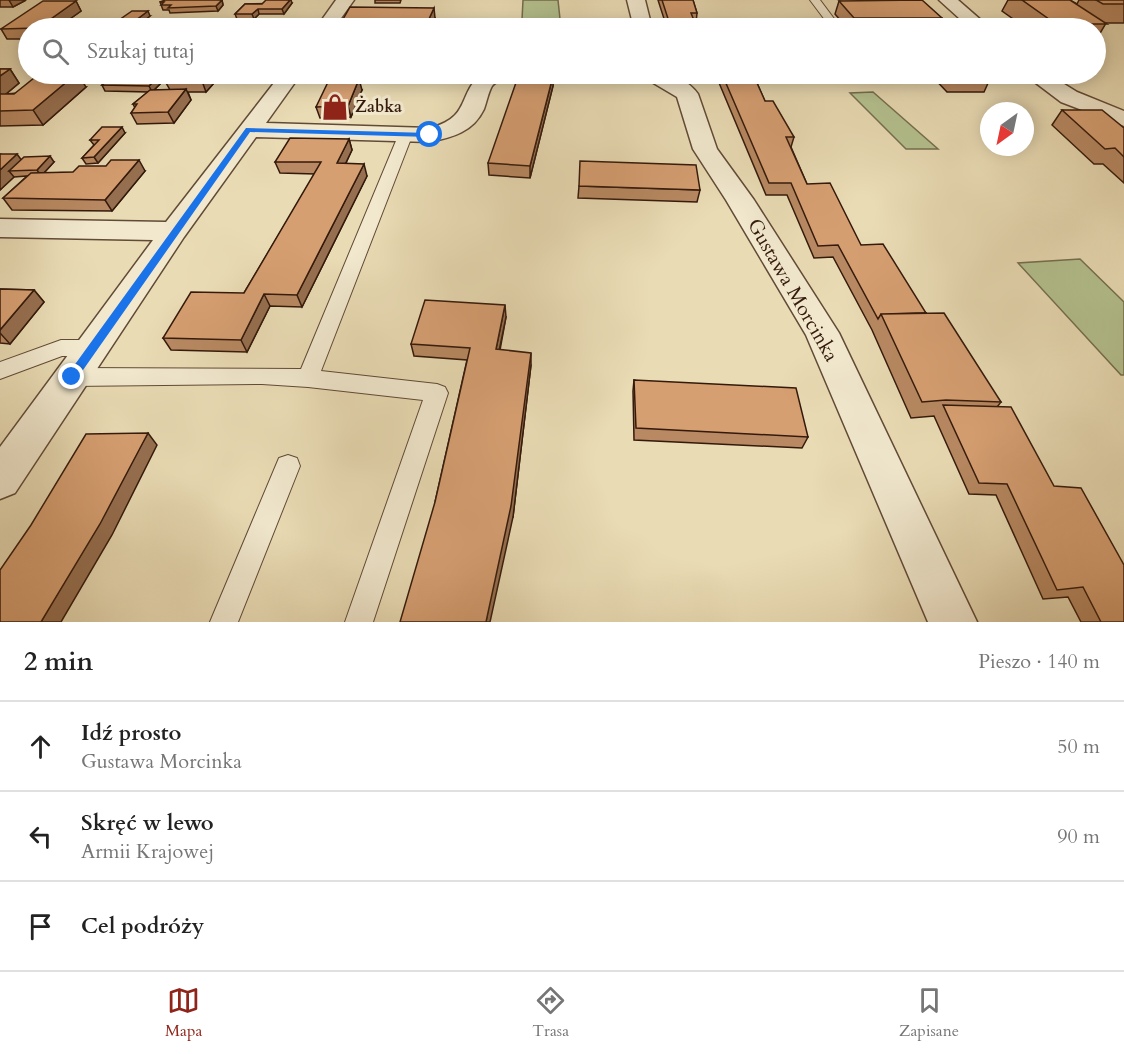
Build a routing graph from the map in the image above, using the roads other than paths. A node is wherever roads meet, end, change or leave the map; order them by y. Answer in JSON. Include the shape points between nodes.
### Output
{"nodes":[{"id":1,"x":345,"y":0,"type":"edge"},
{"id":2,"x":636,"y":0,"type":"edge"},
{"id":3,"x":814,"y":0,"type":"edge"},
{"id":4,"x":948,"y":0,"type":"edge"},
{"id":5,"x":332,"y":18,"type":"edge"},
{"id":6,"x":640,"y":18,"type":"edge"},
{"id":7,"x":828,"y":18,"type":"edge"},
{"id":8,"x":969,"y":18,"type":"edge"},
{"id":9,"x":283,"y":84,"type":"edge"},
{"id":10,"x":484,"y":84,"type":"edge"},
{"id":11,"x":670,"y":84,"type":"edge"},
{"id":12,"x":1049,"y":84,"type":"edge"},
{"id":13,"x":1124,"y":118,"type":"edge"},
{"id":14,"x":248,"y":130,"type":"junction"},
{"id":15,"x":405,"y":136,"type":"junction"},
{"id":16,"x":0,"y":228,"type":"edge"},
{"id":17,"x":174,"y":231,"type":"junction"},
{"id":18,"x":82,"y":363,"type":"junction"},
{"id":19,"x":0,"y":371,"type":"edge"},
{"id":20,"x":308,"y":378,"type":"junction"},
{"id":21,"x":288,"y":466,"type":"dead end"},
{"id":22,"x":0,"y":480,"type":"edge"},
{"id":23,"x":224,"y":622,"type":"edge"},
{"id":24,"x":359,"y":622,"type":"edge"},
{"id":25,"x":953,"y":622,"type":"edge"}],
"edges":[{"from":1,"to":5,"type":"street"},
{"from":2,"to":6,"type":"street"},
{"from":3,"to":7,"type":"lane"},
{"from":4,"to":8,"type":"street"},
{"from":9,"to":14,"type":"street"},
{"from":10,"to":15,"type":"street","via":[[466,120],[430,135]]},
{"from":11,"to":25,"type":"street","name":"Gustawa Morcinka","via":[[687,94],[705,149],[822,333]]},
{"from":12,"to":13,"type":"street","via":[[1069,97]]},
{"from":14,"to":15,"type":"street"},
{"from":14,"to":17,"type":"street"},
{"from":15,"to":20,"type":"lane"},
{"from":16,"to":17,"type":"street"},
{"from":17,"to":18,"type":"street"},
{"from":18,"to":19,"type":"lane","via":[[61,348]]},
{"from":18,"to":20,"type":"lane"},
{"from":18,"to":22,"type":"street"},
{"from":20,"to":24,"type":"lane","via":[[436,393]]},
{"from":21,"to":23,"type":"lane"}]}
